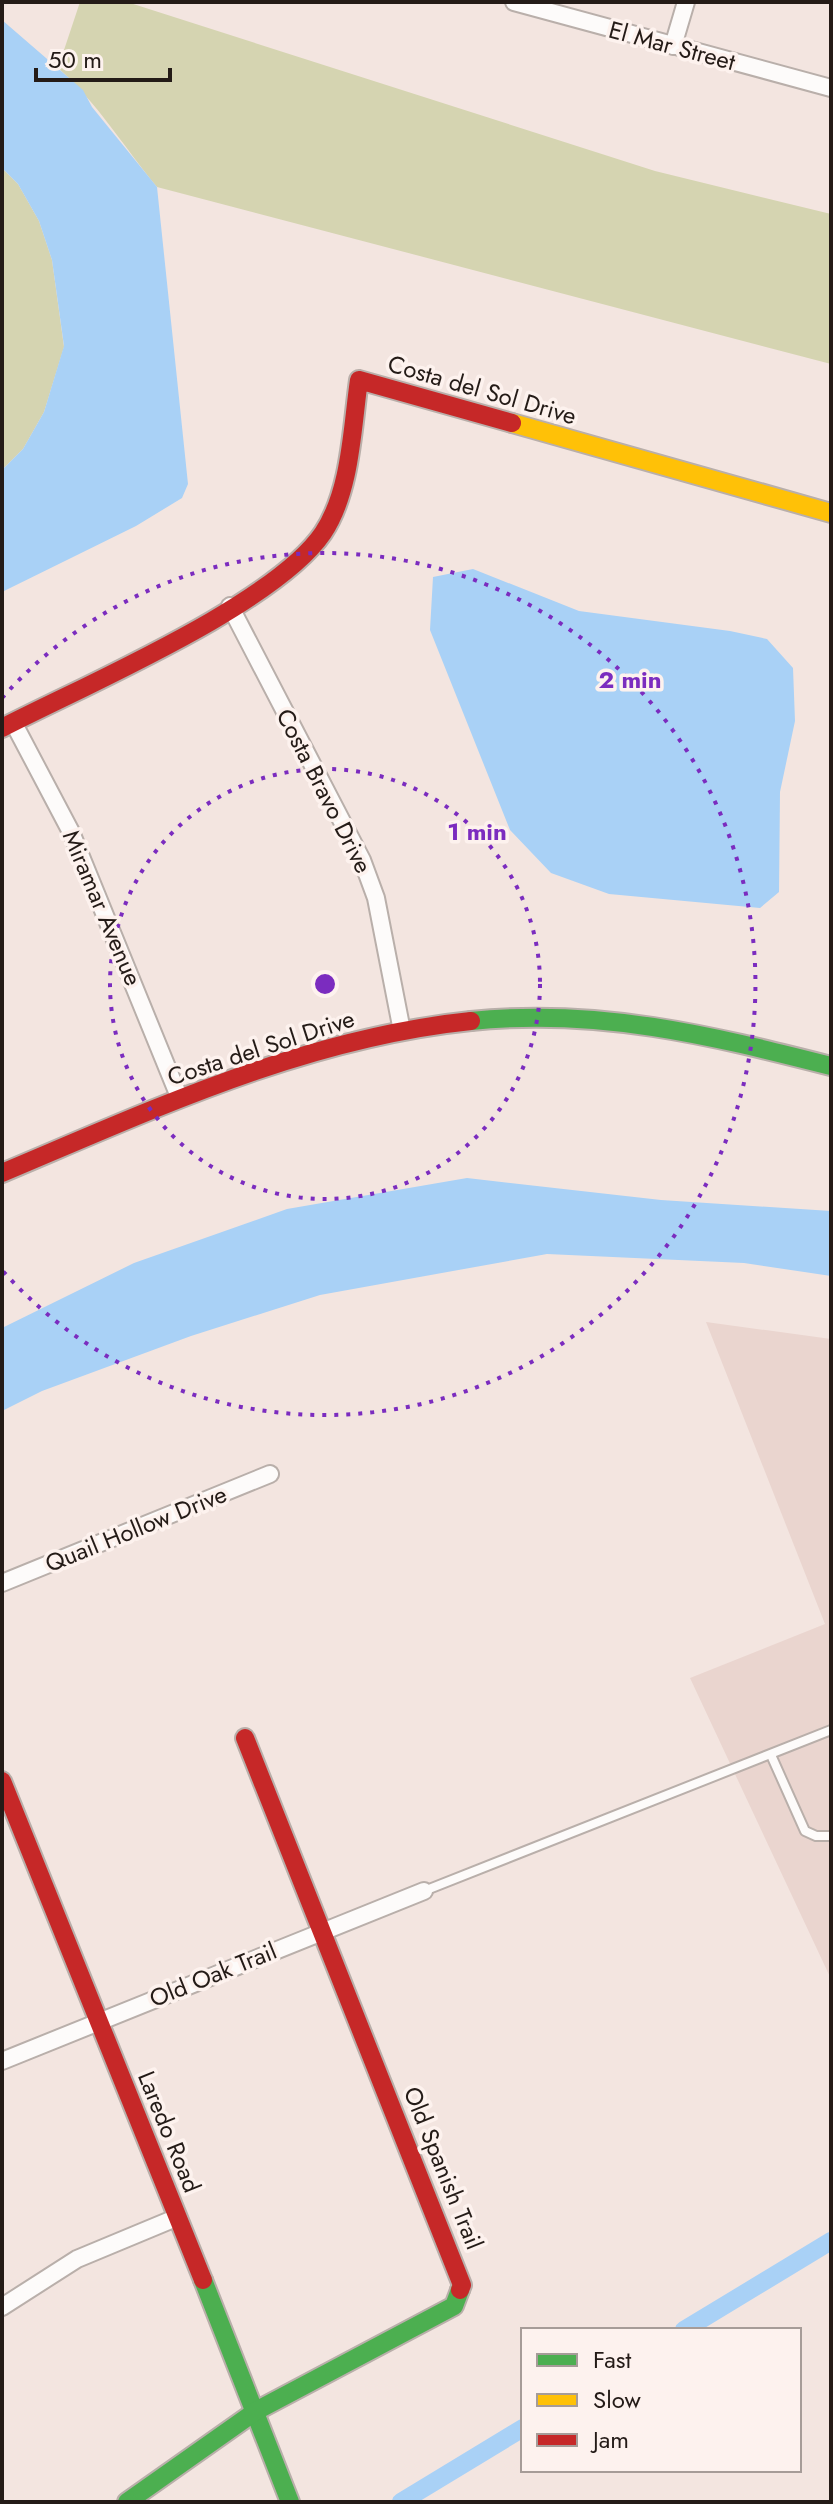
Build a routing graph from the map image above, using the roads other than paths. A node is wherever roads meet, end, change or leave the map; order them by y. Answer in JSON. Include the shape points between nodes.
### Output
{"nodes":[{"id":1,"x":514,"y":2,"type":"edge"},
{"id":2,"x":686,"y":2,"type":"edge"},
{"id":3,"x":673,"y":46,"type":"junction"},
{"id":4,"x":831,"y":88,"type":"edge"},
{"id":5,"x":831,"y":513,"type":"edge"},
{"id":6,"x":230,"y":606,"type":"junction"},
{"id":7,"x":8,"y":725,"type":"edge"},
{"id":8,"x":402,"y":1031,"type":"junction"},
{"id":9,"x":831,"y":1066,"type":"edge"},
{"id":10,"x":180,"y":1099,"type":"junction"},
{"id":11,"x":2,"y":1173,"type":"edge"},
{"id":12,"x":270,"y":1474,"type":"dead end"},
{"id":13,"x":2,"y":1583,"type":"edge"},
{"id":14,"x":831,"y":1730,"type":"edge"},
{"id":15,"x":245,"y":1738,"type":"dead end"},
{"id":16,"x":771,"y":1755,"type":"junction"},
{"id":17,"x":2,"y":1781,"type":"edge"},
{"id":18,"x":831,"y":1836,"type":"edge"},
{"id":19,"x":424,"y":1891,"type":"joint"},
{"id":20,"x":324,"y":1930,"type":"junction"},
{"id":21,"x":98,"y":2021,"type":"junction"},
{"id":22,"x":2,"y":2061,"type":"edge"},
{"id":23,"x":178,"y":2217,"type":"junction"},
{"id":24,"x":2,"y":2307,"type":"edge"},
{"id":25,"x":256,"y":2411,"type":"junction"},
{"id":26,"x":127,"y":2502,"type":"edge"},
{"id":27,"x":290,"y":2502,"type":"edge"}],
"edges":[{"from":1,"to":3,"type":"street","name":"El Mar Street"},
{"from":2,"to":3,"type":"street"},
{"from":3,"to":4,"type":"street","name":"El Mar Street"},
{"from":5,"to":6,"type":"street","name":"Costa del Sol Drive","via":[[359,380],[344,474],[323,534],[282,575]]},
{"from":6,"to":7,"type":"street","name":"Costa del Sol Drive"},
{"from":6,"to":8,"type":"street","name":"Costa Bravo Drive","via":[[362,860],[376,898]]},
{"from":7,"to":10,"type":"street","name":"Miramar Avenue","via":[[71,832]]},
{"from":8,"to":9,"type":"street","name":"Costa del Sol Drive","via":[[526,1018],[637,1022]]},
{"from":8,"to":10,"type":"street","name":"Costa del Sol Drive","via":[[325,1048]]},
{"from":10,"to":11,"type":"street","name":"Costa del Sol Drive"},
{"from":12,"to":13,"type":"street","name":"Quail Hollow Drive"},
{"from":14,"to":16,"type":"lane"},
{"from":15,"to":20,"type":"street","name":"Old Spanish Trail"},
{"from":16,"to":18,"type":"lane","via":[[805,1831]]},
{"from":16,"to":19,"type":"lane"},
{"from":17,"to":21,"type":"street","name":"Laredo Road"},
{"from":19,"to":20,"type":"street","name":"Old Oak Trail"},
{"from":20,"to":21,"type":"street","name":"Old Oak Trail"},
{"from":20,"to":25,"type":"street","name":"Old Spanish Trail","via":[[462,2285],[454,2306]]},
{"from":21,"to":22,"type":"street","name":"Old Oak Trail"},
{"from":21,"to":23,"type":"street","name":"Laredo Road"},
{"from":23,"to":24,"type":"street","via":[[77,2259]]},
{"from":23,"to":25,"type":"street","name":"Laredo Road"},
{"from":25,"to":26,"type":"street","name":"Old Spanish Trail"},
{"from":25,"to":27,"type":"street","name":"Laredo Road"}]}
